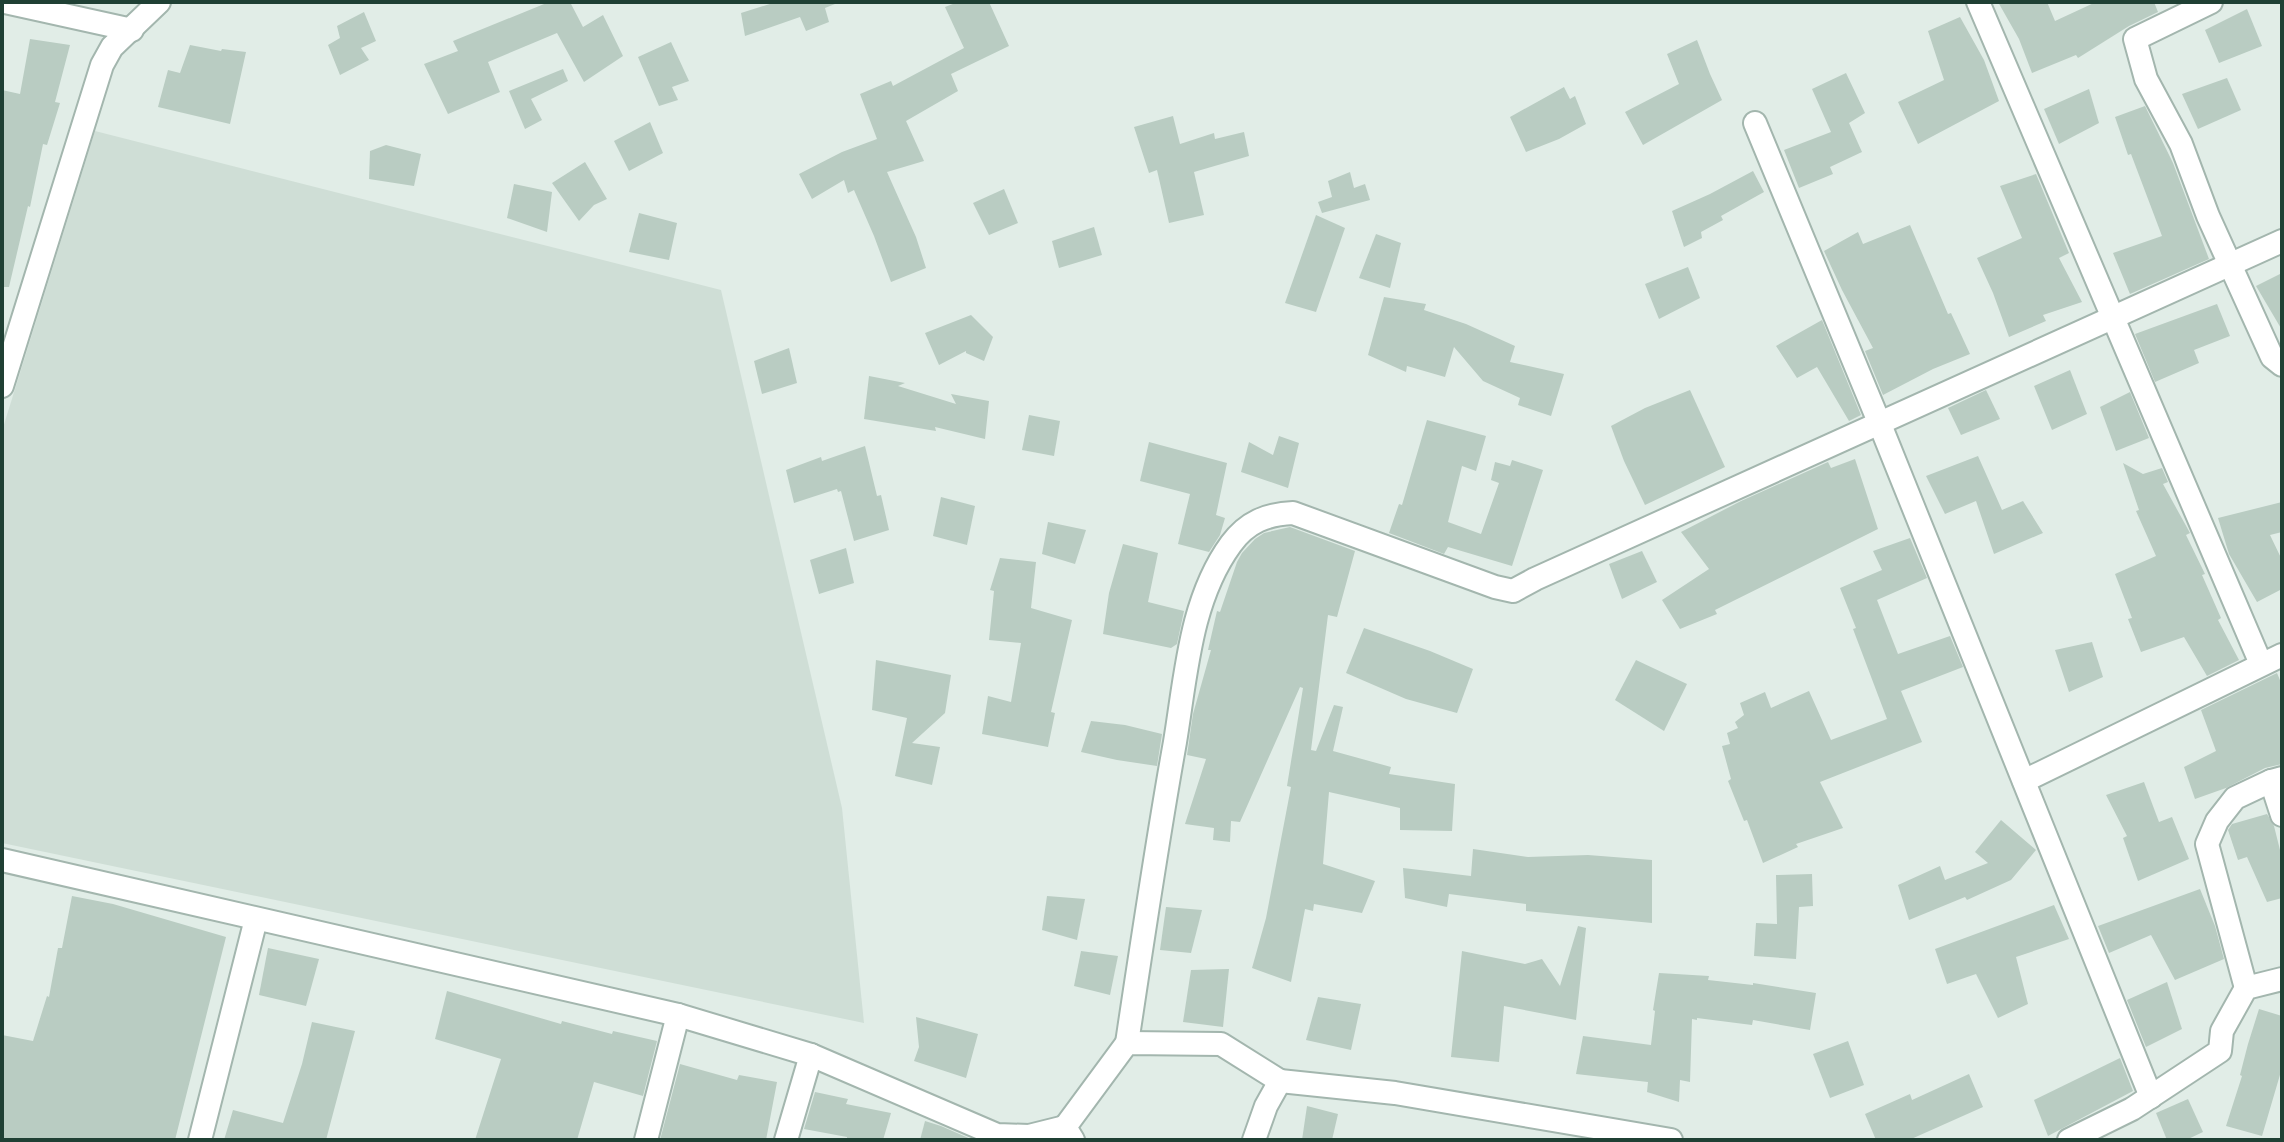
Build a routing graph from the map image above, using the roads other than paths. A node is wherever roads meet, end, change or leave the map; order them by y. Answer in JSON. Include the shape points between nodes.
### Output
{"nodes":[{"id":1,"x":5,"y":2,"type":"edge"},
{"id":2,"x":159,"y":2,"type":"edge"},
{"id":3,"x":1978,"y":2,"type":"edge"},
{"id":4,"x":2211,"y":2,"type":"edge"},
{"id":5,"x":132,"y":30,"type":"junction"},
{"id":6,"x":1755,"y":123,"type":"dead end"},
{"id":7,"x":2282,"y":241,"type":"edge"},
{"id":8,"x":2231,"y":263,"type":"junction"},
{"id":9,"x":2113,"y":317,"type":"junction"},
{"id":10,"x":2282,"y":365,"type":"edge"},
{"id":11,"x":2,"y":386,"type":"edge"},
{"id":12,"x":1879,"y":422,"type":"junction"},
{"id":13,"x":2282,"y":655,"type":"edge"},
{"id":14,"x":2261,"y":664,"type":"junction"},
{"id":15,"x":2276,"y":779,"type":"edge"},
{"id":16,"x":2024,"y":781,"type":"junction"},
{"id":17,"x":2282,"y":815,"type":"edge"},
{"id":18,"x":2,"y":860,"type":"edge"},
{"id":19,"x":256,"y":919,"type":"junction"},
{"id":20,"x":2282,"y":979,"type":"edge"},
{"id":21,"x":2246,"y":988,"type":"junction"},
{"id":22,"x":678,"y":1015,"type":"junction"},
{"id":23,"x":1127,"y":1043,"type":"junction"},
{"id":24,"x":811,"y":1055,"type":"junction"},
{"id":25,"x":1280,"y":1081,"type":"junction"},
{"id":26,"x":2151,"y":1097,"type":"junction"},
{"id":27,"x":1069,"y":1134,"type":"edge"},
{"id":28,"x":200,"y":1140,"type":"edge"},
{"id":29,"x":646,"y":1140,"type":"edge"},
{"id":30,"x":786,"y":1140,"type":"edge"},
{"id":31,"x":1254,"y":1140,"type":"edge"},
{"id":32,"x":1671,"y":1140,"type":"edge"},
{"id":33,"x":2069,"y":1140,"type":"edge"}],
"edges":[{"from":1,"to":5,"type":"street"},
{"from":2,"to":5,"type":"street"},
{"from":3,"to":9,"type":"street"},
{"from":4,"to":8,"type":"street","via":[[2135,39],[2146,79],[2181,144]]},
{"from":5,"to":11,"type":"street","via":[[112,47],[102,65]]},
{"from":6,"to":12,"type":"street"},
{"from":7,"to":8,"type":"street"},
{"from":8,"to":9,"type":"street"},
{"from":8,"to":10,"type":"street","via":[[2272,357]]},
{"from":9,"to":12,"type":"street"},
{"from":9,"to":14,"type":"street"},
{"from":12,"to":16,"type":"street"},
{"from":12,"to":23,"type":"street","via":[[1513,591],[1293,513],[1272,513],[1250,523],[1231,544],[1207,588],[1195,624]]},
{"from":13,"to":14,"type":"street"},
{"from":14,"to":16,"type":"street"},
{"from":15,"to":17,"type":"street"},
{"from":15,"to":21,"type":"street","via":[[2235,798],[2207,844]]},
{"from":16,"to":26,"type":"street"},
{"from":18,"to":19,"type":"street"},
{"from":19,"to":22,"type":"street"},
{"from":19,"to":28,"type":"street"},
{"from":20,"to":21,"type":"street"},
{"from":21,"to":26,"type":"street","via":[[2222,1031],[2220,1051]]},
{"from":22,"to":24,"type":"street"},
{"from":22,"to":29,"type":"street"},
{"from":23,"to":25,"type":"street","via":[[1221,1044]]},
{"from":23,"to":27,"type":"street"},
{"from":24,"to":27,"type":"street","via":[[997,1135]]},
{"from":24,"to":30,"type":"street"},
{"from":25,"to":31,"type":"street"},
{"from":25,"to":32,"type":"street","via":[[1395,1093]]},
{"from":26,"to":33,"type":"street"}]}
